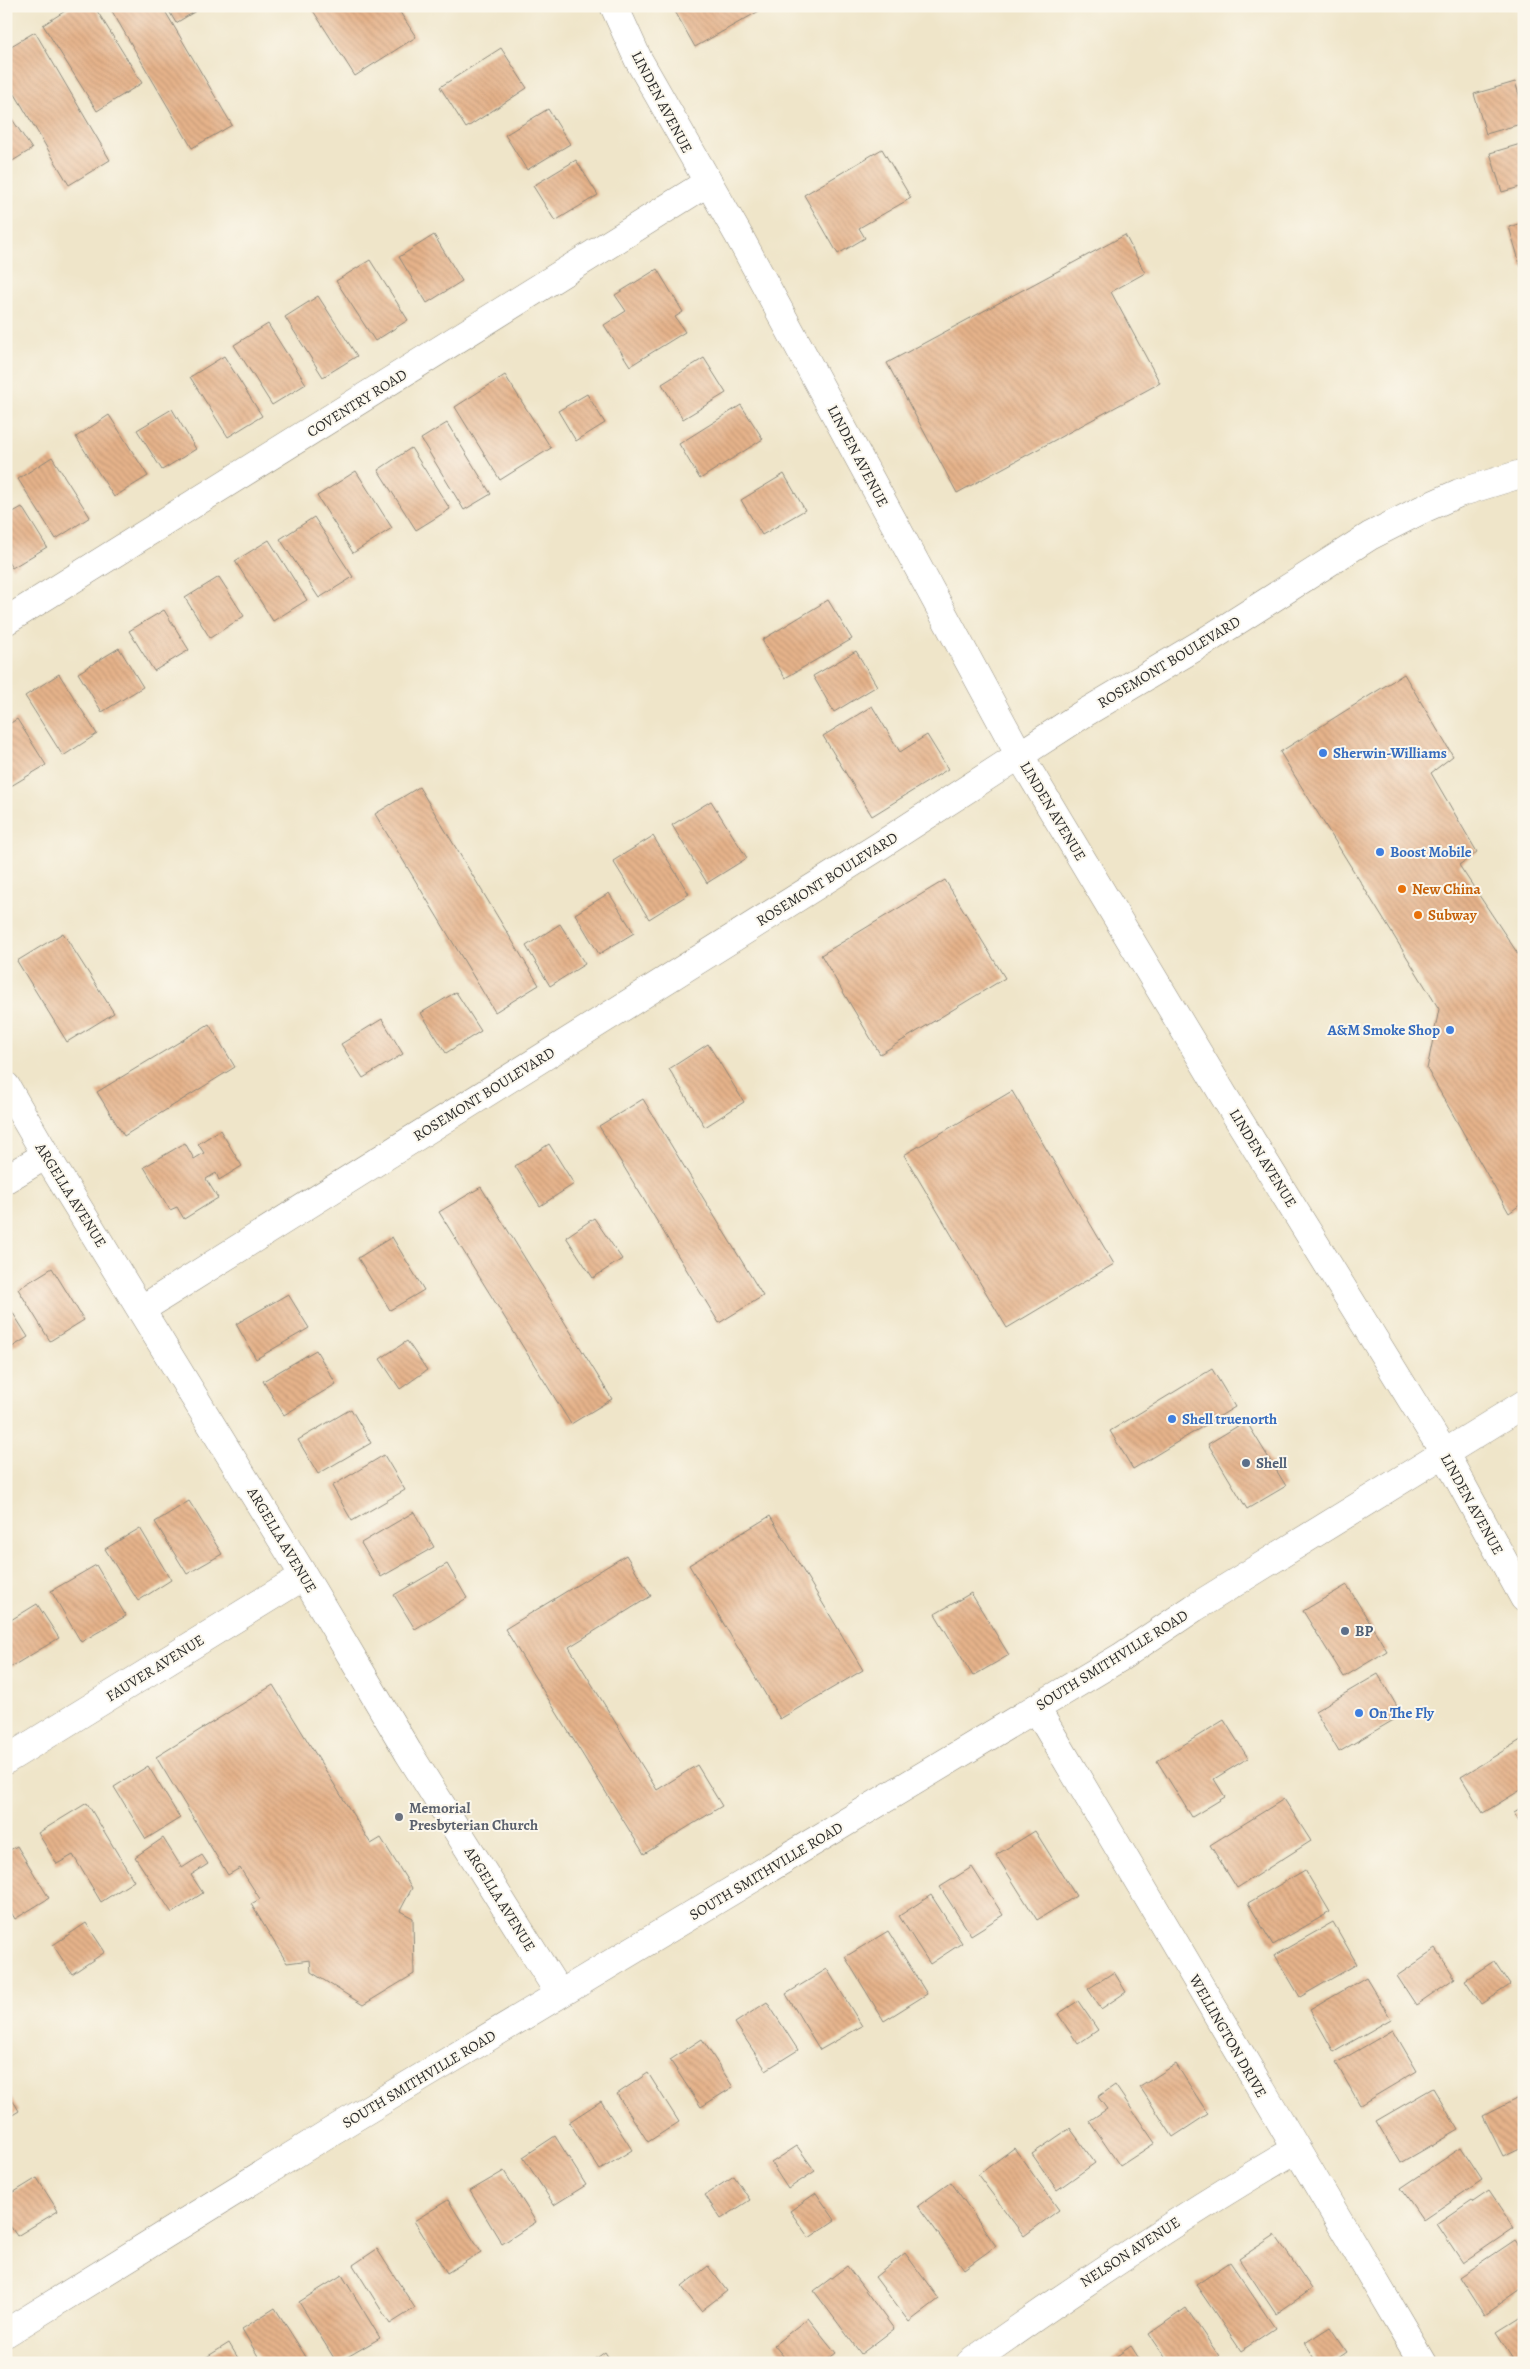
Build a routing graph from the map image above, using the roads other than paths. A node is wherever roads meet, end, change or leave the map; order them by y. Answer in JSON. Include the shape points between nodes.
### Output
{"nodes":[{"id":1,"x":614,"y":6,"type":"edge"},
{"id":2,"x":707,"y":183,"type":"junction"},
{"id":3,"x":1524,"y":472,"type":"edge"},
{"id":4,"x":6,"y":621,"type":"edge"},
{"id":5,"x":1020,"y":756,"type":"junction"},
{"id":6,"x":6,"y":1086,"type":"edge"},
{"id":7,"x":46,"y":1155,"type":"junction"},
{"id":8,"x":6,"y":1179,"type":"edge"},
{"id":9,"x":142,"y":1309,"type":"junction"},
{"id":10,"x":1524,"y":1404,"type":"edge"},
{"id":11,"x":1445,"y":1454,"type":"junction"},
{"id":12,"x":304,"y":1576,"type":"junction"},
{"id":13,"x":1524,"y":1598,"type":"edge"},
{"id":14,"x":1036,"y":1708,"type":"junction"},
{"id":15,"x":6,"y":1760,"type":"edge"},
{"id":16,"x":559,"y":1993,"type":"junction"},
{"id":17,"x":1295,"y":2150,"type":"junction"},
{"id":18,"x":6,"y":2333,"type":"edge"},
{"id":19,"x":970,"y":2363,"type":"edge"},
{"id":20,"x":1423,"y":2363,"type":"edge"}],
"edges":[{"from":1,"to":2,"type":"street","name":"LINDEN AVENUE","via":[[638,59]]},
{"from":2,"to":4,"type":"street","name":"COVENTRY ROAD"},
{"from":2,"to":5,"type":"street","name":"LINDEN AVENUE"},
{"from":3,"to":5,"type":"street","name":"ROSEMONT BOULEVARD","via":[[1459,494],[1370,536]]},
{"from":5,"to":9,"type":"street","name":"ROSEMONT BOULEVARD"},
{"from":5,"to":11,"type":"street","name":"LINDEN AVENUE"},
{"from":6,"to":7,"type":"street","name":"ARGELLA AVENUE"},
{"from":7,"to":8,"type":"street"},
{"from":7,"to":9,"type":"street","name":"ARGELLA AVENUE"},
{"from":9,"to":12,"type":"street","name":"ARGELLA AVENUE"},
{"from":10,"to":11,"type":"street","name":"SOUTH SMITHVILLE ROAD"},
{"from":11,"to":13,"type":"street","name":"LINDEN AVENUE"},
{"from":11,"to":14,"type":"street","name":"SOUTH SMITHVILLE ROAD"},
{"from":12,"to":15,"type":"street","name":"FAUVER AVENUE"},
{"from":12,"to":16,"type":"street","name":"ARGELLA AVENUE","via":[[408,1752]]},
{"from":14,"to":16,"type":"street","name":"SOUTH SMITHVILLE ROAD"},
{"from":14,"to":17,"type":"street","name":"WELLINGTON DRIVE"},
{"from":16,"to":18,"type":"street","name":"SOUTH SMITHVILLE ROAD"},
{"from":17,"to":19,"type":"street","name":"NELSON AVENUE","via":[[1076,2287]]},
{"from":17,"to":20,"type":"street","name":"WELLINGTON DRIVE"}]}
